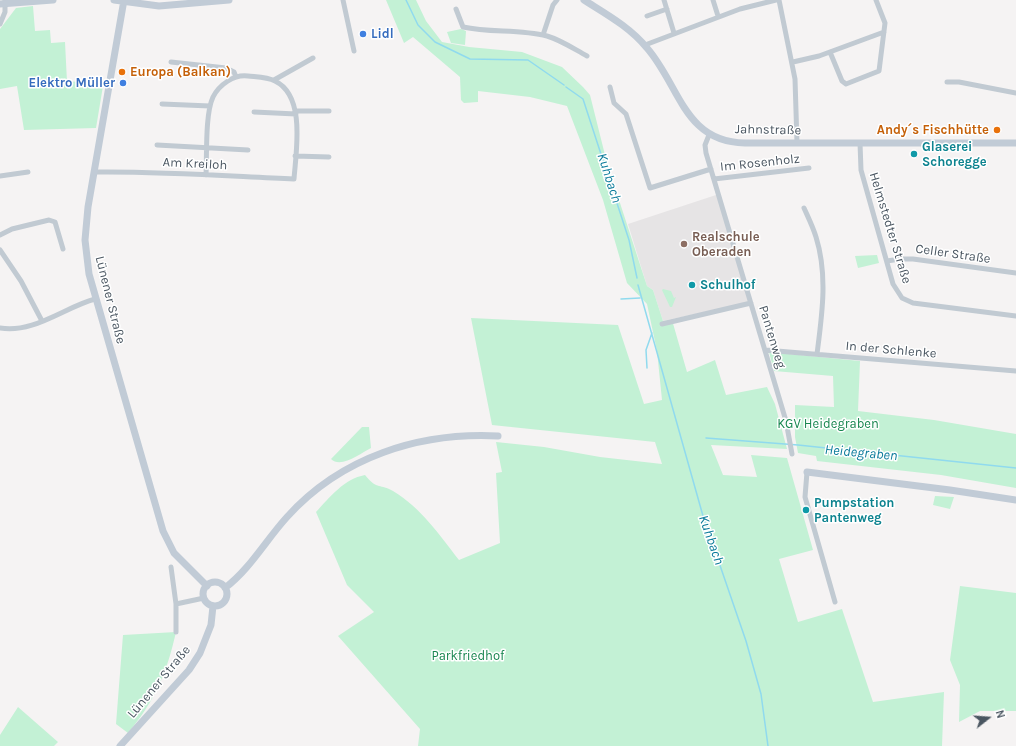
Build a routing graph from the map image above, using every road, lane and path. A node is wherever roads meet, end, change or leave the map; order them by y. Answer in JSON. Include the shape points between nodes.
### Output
{"nodes":[{"id":1,"x":54,"y":0,"type":"edge"},
{"id":2,"x":114,"y":0,"type":"edge"},
{"id":3,"x":229,"y":0,"type":"edge"},
{"id":4,"x":343,"y":0,"type":"edge"},
{"id":5,"x":557,"y":0,"type":"edge"},
{"id":6,"x":584,"y":0,"type":"edge"},
{"id":7,"x":664,"y":0,"type":"edge"},
{"id":8,"x":713,"y":0,"type":"edge"},
{"id":9,"x":776,"y":0,"type":"edge"},
{"id":10,"x":779,"y":0,"type":"edge"},
{"id":11,"x":876,"y":0,"type":"edge"},
{"id":12,"x":124,"y":1,"type":"edge"},
{"id":13,"x":4,"y":2,"type":"edge"},
{"id":14,"x":456,"y":9,"type":"dead end"},
{"id":15,"x":667,"y":9,"type":"junction"},
{"id":16,"x":647,"y":16,"type":"dead end"},
{"id":17,"x":718,"y":16,"type":"junction"},
{"id":18,"x":0,"y":24,"type":"edge"},
{"id":19,"x":884,"y":32,"type":"junction"},
{"id":20,"x":674,"y":33,"type":"junction"},
{"id":21,"x":543,"y":35,"type":"junction"},
{"id":22,"x":645,"y":45,"type":"junction"},
{"id":23,"x":354,"y":51,"type":"dead end"},
{"id":24,"x":830,"y":52,"type":"junction"},
{"id":25,"x":587,"y":56,"type":"dead end"},
{"id":26,"x":312,"y":58,"type":"dead end"},
{"id":27,"x":171,"y":62,"type":"dead end"},
{"id":28,"x":793,"y":62,"type":"junction"},
{"id":29,"x":236,"y":77,"type":"junction"},
{"id":30,"x":274,"y":80,"type":"junction"},
{"id":31,"x":947,"y":82,"type":"dead end"},
{"id":32,"x":610,"y":87,"type":"dead end"},
{"id":33,"x":1016,"y":93,"type":"edge"},
{"id":34,"x":162,"y":104,"type":"dead end"},
{"id":35,"x":210,"y":106,"type":"junction"},
{"id":36,"x":330,"y":111,"type":"dead end"},
{"id":37,"x":254,"y":112,"type":"dead end"},
{"id":38,"x":295,"y":112,"type":"junction"},
{"id":39,"x":709,"y":135,"type":"junction"},
{"id":40,"x":797,"y":143,"type":"junction"},
{"id":41,"x":860,"y":143,"type":"junction"},
{"id":42,"x":1016,"y":143,"type":"edge"},
{"id":43,"x":157,"y":145,"type":"dead end"},
{"id":44,"x":207,"y":148,"type":"junction"},
{"id":45,"x":248,"y":150,"type":"dead end"},
{"id":46,"x":295,"y":156,"type":"junction"},
{"id":47,"x":329,"y":157,"type":"dead end"},
{"id":48,"x":809,"y":168,"type":"dead end"},
{"id":49,"x":711,"y":169,"type":"junction"},
{"id":50,"x":28,"y":172,"type":"dead end"},
{"id":51,"x":94,"y":172,"type":"junction"},
{"id":52,"x":206,"y":175,"type":"junction"},
{"id":53,"x":0,"y":176,"type":"edge"},
{"id":54,"x":714,"y":179,"type":"junction"},
{"id":55,"x":804,"y":208,"type":"dead end"},
{"id":56,"x":0,"y":235,"type":"edge"},
{"id":57,"x":63,"y":249,"type":"dead end"},
{"id":58,"x":0,"y":250,"type":"edge"},
{"id":59,"x":887,"y":261,"type":"junction"},
{"id":60,"x":1016,"y":273,"type":"edge"},
{"id":61,"x":95,"y":299,"type":"junction"},
{"id":62,"x":751,"y":303,"type":"junction"},
{"id":63,"x":1016,"y":316,"type":"edge"},
{"id":64,"x":42,"y":321,"type":"junction"},
{"id":65,"x":662,"y":324,"type":"dead end"},
{"id":66,"x":0,"y":328,"type":"edge"},
{"id":67,"x":765,"y":350,"type":"junction"},
{"id":68,"x":817,"y":354,"type":"junction"},
{"id":69,"x":1016,"y":371,"type":"edge"},
{"id":70,"x":498,"y":436,"type":"dead end"},
{"id":71,"x":792,"y":451,"type":"dead end"},
{"id":72,"x":807,"y":472,"type":"joint"},
{"id":73,"x":1016,"y":500,"type":"edge"},
{"id":74,"x":170,"y":567,"type":"dead end"},
{"id":75,"x":207,"y":586,"type":"junction"},
{"id":76,"x":225,"y":588,"type":"junction"},
{"id":77,"x":204,"y":598,"type":"junction"},
{"id":78,"x":835,"y":602,"type":"dead end"},
{"id":79,"x":176,"y":604,"type":"junction"},
{"id":80,"x":214,"y":606,"type":"junction"},
{"id":81,"x":176,"y":632,"type":"dead end"},
{"id":82,"x":120,"y":746,"type":"edge"}],
"edges":[{"from":1,"to":13,"type":"main road"},
{"from":2,"to":12,"type":"main road"},
{"from":3,"to":12,"type":"main road","via":[[159,6]]},
{"from":4,"to":23,"type":"street"},
{"from":5,"to":21,"type":"street"},
{"from":6,"to":22,"type":"main road","name":"Jahnstraße","via":[[625,27]]},
{"from":7,"to":15,"type":"street"},
{"from":8,"to":17,"type":"street"},
{"from":9,"to":17,"type":"street"},
{"from":10,"to":28,"type":"street"},
{"from":11,"to":19,"type":"street","via":[[885,23]]},
{"from":12,"to":51,"type":"main road","name":"Lünener Straße"},
{"from":13,"to":18,"type":"street"},
{"from":14,"to":21,"type":"street","via":[[463,27]]},
{"from":15,"to":16,"type":"street"},
{"from":15,"to":20,"type":"street"},
{"from":17,"to":20,"type":"street"},
{"from":19,"to":24,"type":"street"},
{"from":19,"to":24,"type":"street","via":[[879,71],[846,84],[842,81]]},
{"from":20,"to":22,"type":"street"},
{"from":21,"to":25,"type":"street"},
{"from":22,"to":39,"type":"main road","name":"Jahnstraße","via":[[689,114]]},
{"from":24,"to":28,"type":"street"},
{"from":26,"to":30,"type":"street"},
{"from":27,"to":29,"type":"street","via":[[226,68],[234,72]]},
{"from":28,"to":40,"type":"street","via":[[797,97]]},
{"from":29,"to":30,"type":"street"},
{"from":29,"to":35,"type":"street","via":[[219,88]]},
{"from":30,"to":38,"type":"street","via":[[287,90]]},
{"from":31,"to":33,"type":"street"},
{"from":32,"to":49,"type":"street","via":[[614,103],[626,114],[650,188]]},
{"from":34,"to":35,"type":"street"},
{"from":35,"to":44,"type":"street"},
{"from":36,"to":38,"type":"street"},
{"from":37,"to":38,"type":"street"},
{"from":38,"to":46,"type":"street"},
{"from":39,"to":40,"type":"main road","name":"Jahnstraße","via":[[731,142]]},
{"from":39,"to":49,"type":"street","name":"Pantenweg","via":[[705,150]]},
{"from":40,"to":41,"type":"main road","name":"Jahnstraße"},
{"from":41,"to":42,"type":"main road","name":"Jahnstraße"},
{"from":41,"to":59,"type":"street","name":"Helmstedter Straße","via":[[861,170]]},
{"from":43,"to":44,"type":"street"},
{"from":44,"to":45,"type":"street"},
{"from":44,"to":52,"type":"street"},
{"from":46,"to":47,"type":"street"},
{"from":46,"to":52,"type":"street","name":"Am Kreiloh","via":[[294,179]]},
{"from":48,"to":54,"type":"street","name":"Im Rosenholz"},
{"from":49,"to":54,"type":"street","name":"Pantenweg"},
{"from":50,"to":53,"type":"street"},
{"from":51,"to":52,"type":"street","name":"Am Kreiloh"},
{"from":51,"to":61,"type":"main road","name":"Lünener Straße","via":[[85,240],[87,264]]},
{"from":54,"to":62,"type":"street","name":"Pantenweg"},
{"from":55,"to":68,"type":"street","via":[[816,236],[822,271]]},
{"from":56,"to":57,"type":"street","via":[[12,229],[49,220],[55,222]]},
{"from":58,"to":64,"type":"street","via":[[21,281]]},
{"from":59,"to":60,"type":"street","name":"Celler Straße","via":[[921,260]]},
{"from":59,"to":63,"type":"street","name":"Helmstedter Straße","via":[[898,294],[912,304]]},
{"from":61,"to":64,"type":"street"},
{"from":61,"to":75,"type":"main road","name":"Lünener Straße","via":[[163,531],[174,553]]},
{"from":62,"to":65,"type":"street"},
{"from":62,"to":67,"type":"street","name":"Pantenweg"},
{"from":64,"to":66,"type":"street","via":[[19,328]]},
{"from":67,"to":68,"type":"street","name":"In der Schlenke"},
{"from":67,"to":71,"type":"street","name":"Pantenweg"},
{"from":68,"to":69,"type":"street","name":"In der Schlenke"},
{"from":70,"to":76,"type":"main road","via":[[452,436],[418,441],[375,455],[339,473],[290,514],[240,576]]},
{"from":72,"to":73,"type":"main road"},
{"from":72,"to":78,"type":"street","via":[[805,497]]},
{"from":74,"to":79,"type":"street","name":"Lünener Straße"},
{"from":75,"to":76,"type":"main road","via":[[217,582]]},
{"from":75,"to":77,"type":"main road"},
{"from":76,"to":80,"type":"main road","via":[[225,602]]},
{"from":77,"to":79,"type":"street"},
{"from":77,"to":80,"type":"main road"},
{"from":79,"to":81,"type":"street","name":"Lünener Straße"},
{"from":80,"to":82,"type":"main road","name":"Lünener Straße","via":[[211,625],[200,653],[189,670]]}]}
